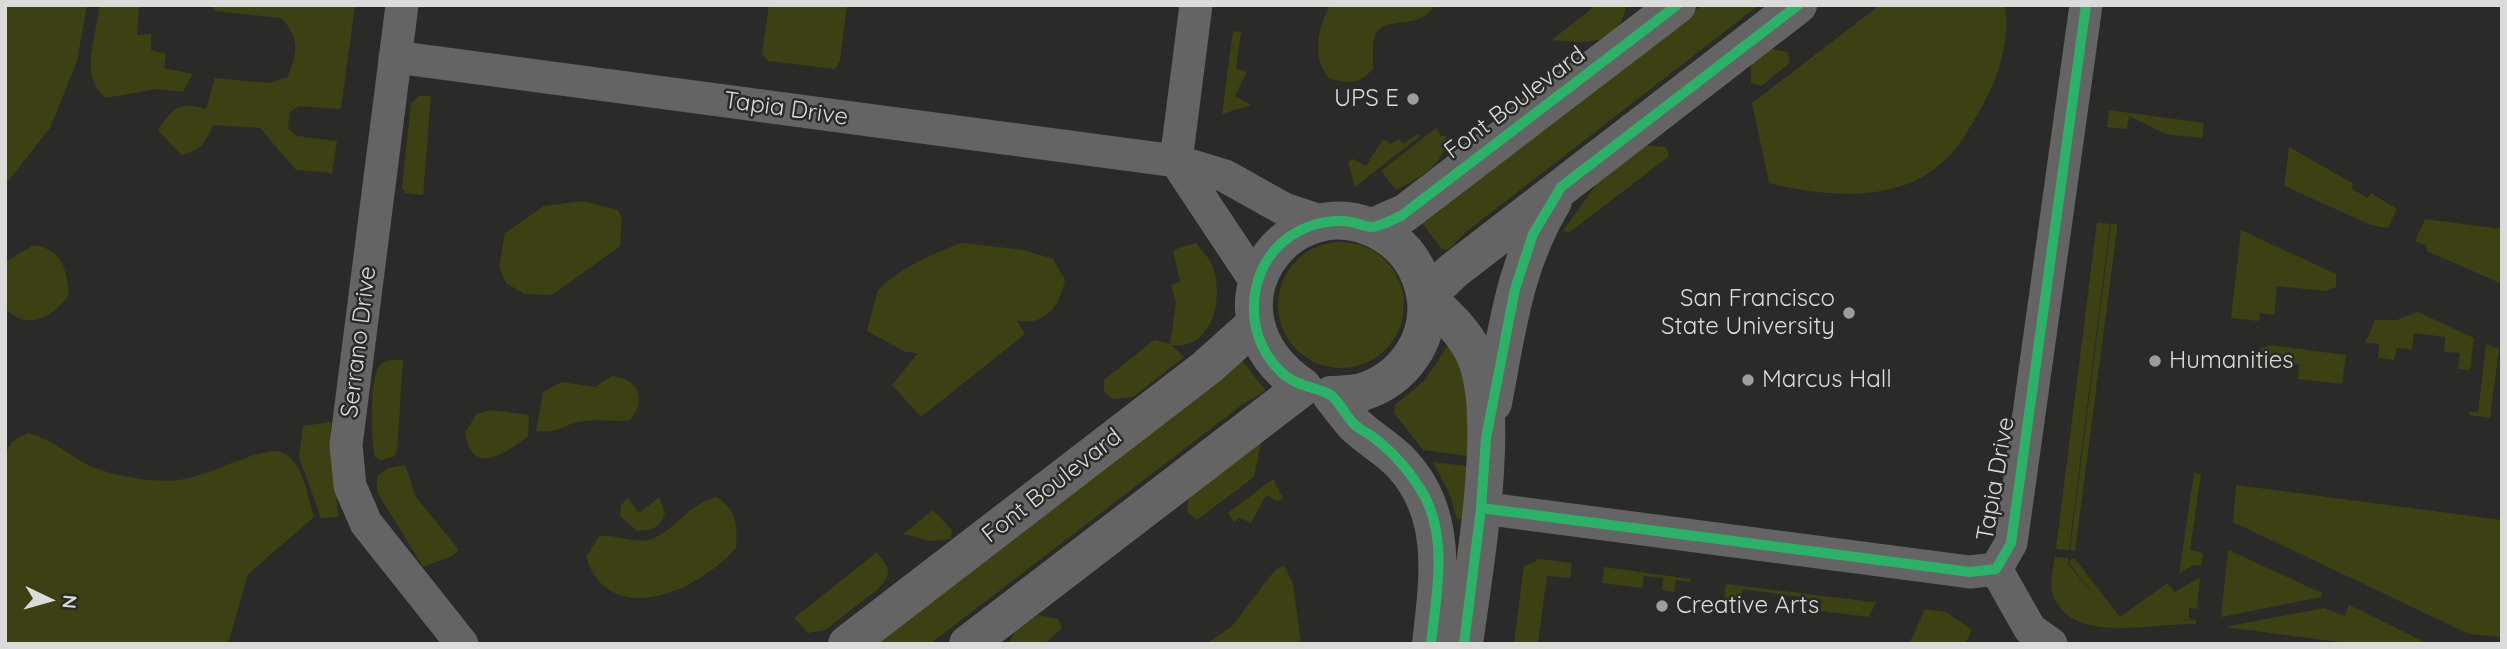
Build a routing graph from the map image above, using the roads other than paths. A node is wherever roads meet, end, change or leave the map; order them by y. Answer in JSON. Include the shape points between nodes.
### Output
{"nodes":[{"id":1,"x":402,"y":5,"type":"edge"},
{"id":2,"x":1196,"y":5,"type":"edge"},
{"id":3,"x":1677,"y":5,"type":"edge"},
{"id":4,"x":1798,"y":5,"type":"edge"},
{"id":5,"x":2085,"y":5,"type":"edge"},
{"id":6,"x":395,"y":57,"type":"junction"},
{"id":7,"x":1176,"y":161,"type":"junction"},
{"id":8,"x":1561,"y":187,"type":"junction"},
{"id":9,"x":1323,"y":222,"type":"junction"},
{"id":10,"x":1373,"y":228,"type":"junction"},
{"id":11,"x":1257,"y":283,"type":"junction"},
{"id":12,"x":1426,"y":297,"type":"junction"},
{"id":13,"x":1254,"y":325,"type":"junction"},
{"id":14,"x":1317,"y":391,"type":"junction"},
{"id":15,"x":1486,"y":438,"type":"junction"},
{"id":16,"x":1481,"y":508,"type":"junction"},
{"id":17,"x":1996,"y":569,"type":"junction"},
{"id":18,"x":462,"y":644,"type":"edge"},
{"id":19,"x":847,"y":644,"type":"edge"},
{"id":20,"x":968,"y":644,"type":"edge"},
{"id":21,"x":1431,"y":644,"type":"edge"},
{"id":22,"x":1464,"y":644,"type":"edge"},
{"id":23,"x":2051,"y":644,"type":"edge"}],
"edges":[{"from":1,"to":6,"type":"street","name":"Serrano Drive"},
{"from":2,"to":7,"type":"street"},
{"from":3,"to":10,"type":"street","name":"Font Boulevard","via":[[1410,210]]},
{"from":4,"to":8,"type":"street"},
{"from":5,"to":17,"type":"street","name":"Tapia Drive","via":[[2011,543]]},
{"from":6,"to":7,"type":"street","name":"Tapia Drive"},
{"from":6,"to":18,"type":"street","name":"Serrano Drive","via":[[346,445],[350,486],[366,523]]},
{"from":7,"to":9,"type":"street","name":"Tapia Drive","via":[[1225,176],[1284,209]]},
{"from":7,"to":11,"type":"street"},
{"from":8,"to":12,"type":"street"},
{"from":8,"to":15,"type":"street","via":[[1533,234],[1522,264]]},
{"from":9,"to":10,"type":"street","via":[[1349,221]]},
{"from":9,"to":11,"type":"street","via":[[1298,231],[1277,247]]},
{"from":10,"to":12,"type":"street","via":[[1395,241],[1412,260]]},
{"from":11,"to":13,"type":"street"},
{"from":12,"to":14,"type":"street","via":[[1423,334],[1409,361],[1388,381],[1360,393]]},
{"from":12,"to":15,"type":"street","via":[[1458,327],[1475,354],[1485,390]]},
{"from":13,"to":14,"type":"street","via":[[1280,372]]},
{"from":13,"to":19,"type":"street","name":"Font Boulevard","via":[[1206,368]]},
{"from":14,"to":20,"type":"street"},
{"from":14,"to":21,"type":"street","via":[[1404,466],[1426,499],[1437,537],[1439,575]]},
{"from":15,"to":16,"type":"street"},
{"from":16,"to":17,"type":"street","name":"Tapia Drive","via":[[1969,572]]},
{"from":16,"to":22,"type":"street"},
{"from":17,"to":23,"type":"street","via":[[2031,629]]}]}
